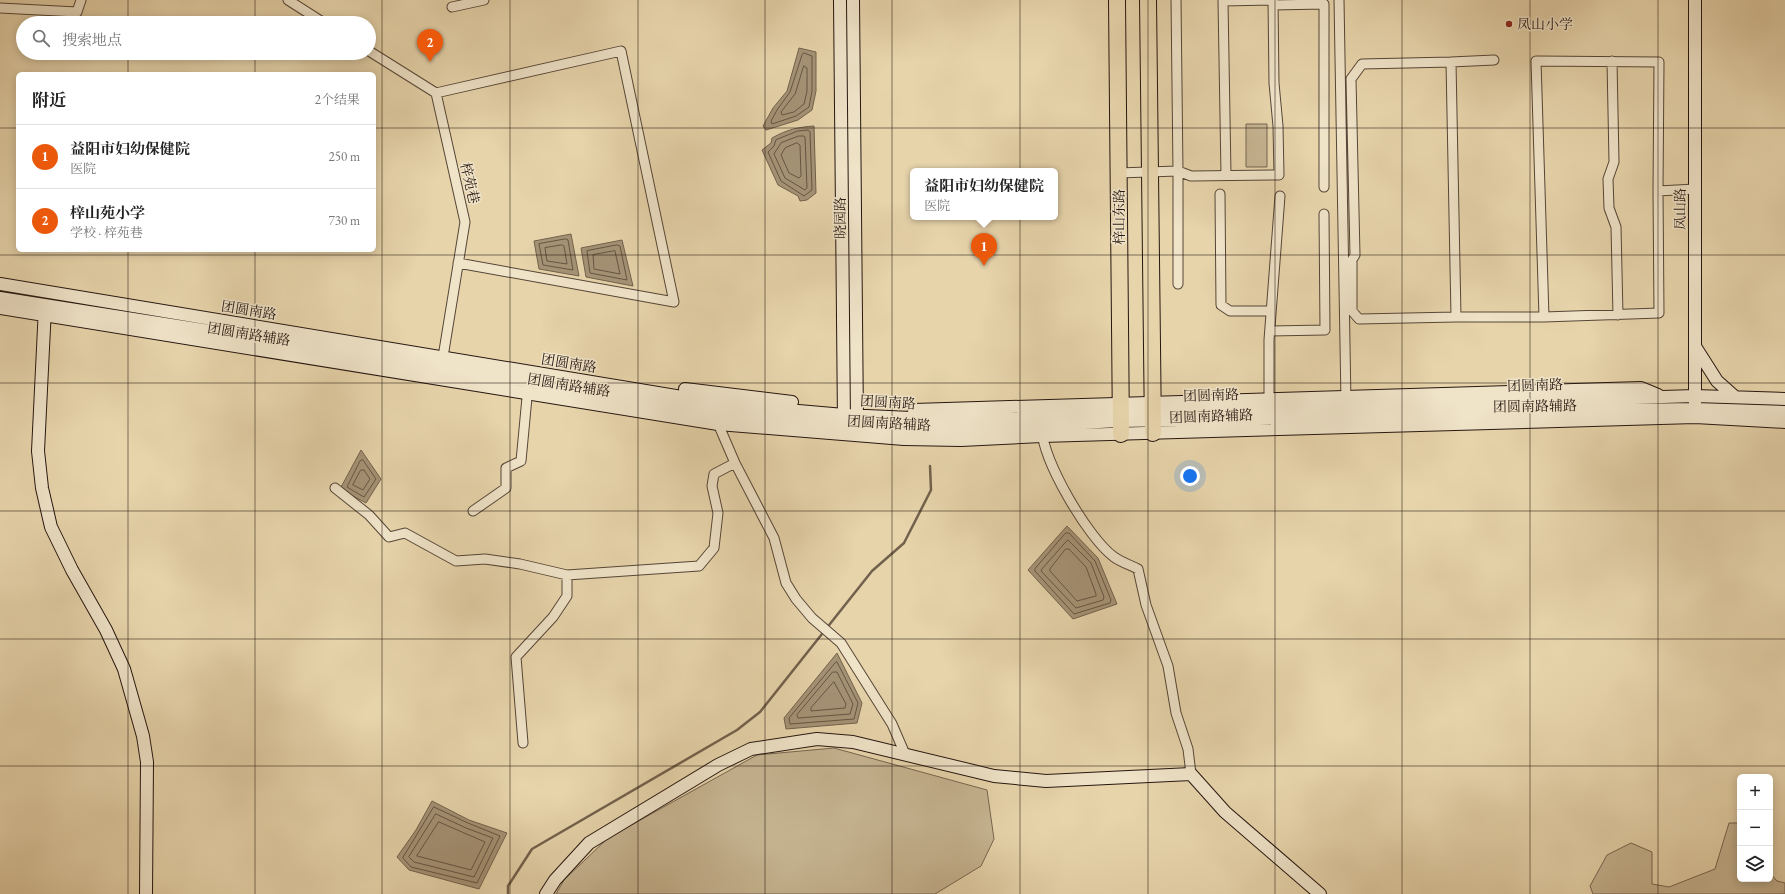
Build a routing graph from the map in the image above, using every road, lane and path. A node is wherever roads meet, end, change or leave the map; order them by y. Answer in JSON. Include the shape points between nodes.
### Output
{"nodes":[{"id":1,"x":81,"y":0,"type":"edge"},
{"id":2,"x":288,"y":0,"type":"edge"},
{"id":3,"x":484,"y":0,"type":"edge"},
{"id":4,"x":840,"y":0,"type":"edge"},
{"id":5,"x":853,"y":0,"type":"edge"},
{"id":6,"x":1117,"y":0,"type":"edge"},
{"id":7,"x":1148,"y":0,"type":"edge"},
{"id":8,"x":1176,"y":0,"type":"edge"},
{"id":9,"x":1339,"y":0,"type":"edge"},
{"id":10,"x":1695,"y":0,"type":"edge"},
{"id":11,"x":1273,"y":4,"type":"junction"},
{"id":12,"x":452,"y":7,"type":"dead end"},
{"id":13,"x":0,"y":8,"type":"edge"},
{"id":14,"x":313,"y":16,"type":"edge"},
{"id":15,"x":376,"y":55,"type":"edge"},
{"id":16,"x":1494,"y":60,"type":"dead end"},
{"id":17,"x":1612,"y":61,"type":"junction"},
{"id":18,"x":1451,"y":62,"type":"junction"},
{"id":19,"x":436,"y":94,"type":"junction"},
{"id":20,"x":1178,"y":171,"type":"junction"},
{"id":21,"x":1150,"y":172,"type":"junction"},
{"id":22,"x":1118,"y":173,"type":"junction"},
{"id":23,"x":1226,"y":175,"type":"junction"},
{"id":24,"x":1324,"y":188,"type":"dead end"},
{"id":25,"x":1695,"y":189,"type":"junction"},
{"id":26,"x":1658,"y":191,"type":"junction"},
{"id":27,"x":1220,"y":194,"type":"dead end"},
{"id":28,"x":1280,"y":196,"type":"dead end"},
{"id":29,"x":1324,"y":214,"type":"dead end"},
{"id":30,"x":458,"y":263,"type":"junction"},
{"id":31,"x":0,"y":276,"type":"edge"},
{"id":32,"x":0,"y":284,"type":"edge"},
{"id":33,"x":1178,"y":284,"type":"dead end"},
{"id":34,"x":46,"y":292,"type":"junction"},
{"id":35,"x":0,"y":298,"type":"edge"},
{"id":36,"x":0,"y":308,"type":"edge"},
{"id":37,"x":45,"y":311,"type":"junction"},
{"id":38,"x":1271,"y":311,"type":"junction"},
{"id":39,"x":1618,"y":314,"type":"junction"},
{"id":40,"x":1456,"y":317,"type":"junction"},
{"id":41,"x":1544,"y":317,"type":"junction"},
{"id":42,"x":1270,"y":332,"type":"junction"},
{"id":43,"x":1695,"y":347,"type":"junction"},
{"id":44,"x":444,"y":353,"type":"junction"},
{"id":45,"x":528,"y":381,"type":"junction"},
{"id":46,"x":1785,"y":392,"type":"edge"},
{"id":47,"x":527,"y":394,"type":"junction"},
{"id":48,"x":1695,"y":396,"type":"junction"},
{"id":49,"x":1737,"y":397,"type":"junction"},
{"id":50,"x":1785,"y":399,"type":"edge"},
{"id":51,"x":1346,"y":401,"type":"junction"},
{"id":52,"x":1269,"y":404,"type":"junction"},
{"id":53,"x":930,"y":410,"type":"junction"},
{"id":54,"x":1785,"y":412,"type":"edge"},
{"id":55,"x":1695,"y":413,"type":"junction"},
{"id":56,"x":1120,"y":417,"type":"junction"},
{"id":57,"x":1152,"y":417,"type":"junction"},
{"id":58,"x":715,"y":418,"type":"junction"},
{"id":59,"x":952,"y":418,"type":"junction"},
{"id":60,"x":844,"y":420,"type":"junction"},
{"id":61,"x":857,"y":421,"type":"junction"},
{"id":62,"x":1785,"y":422,"type":"edge"},
{"id":63,"x":1042,"y":430,"type":"junction"},
{"id":64,"x":734,"y":463,"type":"junction"},
{"id":65,"x":335,"y":488,"type":"dead end"},
{"id":66,"x":473,"y":511,"type":"dead end"},
{"id":67,"x":567,"y":575,"type":"junction"},
{"id":68,"x":523,"y":743,"type":"dead end"},
{"id":69,"x":905,"y":754,"type":"junction"},
{"id":70,"x":1191,"y":774,"type":"junction"},
{"id":71,"x":146,"y":894,"type":"edge"},
{"id":72,"x":546,"y":894,"type":"edge"},
{"id":73,"x":1320,"y":894,"type":"edge"}],
"edges":[{"from":1,"to":13,"type":"street","via":[[77,12]]},
{"from":2,"to":14,"type":"street"},
{"from":3,"to":12,"type":"street"},
{"from":4,"to":60,"type":"street","name":"晓园路"},
{"from":5,"to":61,"type":"street","name":"晓园路"},
{"from":6,"to":22,"type":"highway","name":"梓山东路"},
{"from":7,"to":21,"type":"highway"},
{"from":8,"to":20,"type":"street"},
{"from":9,"to":51,"type":"street"},
{"from":10,"to":25,"type":"street","name":"凤山路"},
{"from":11,"to":23,"type":"street","via":[[1279,175]]},
{"from":11,"to":23,"type":"street","via":[[1273,0],[1223,1]]},
{"from":11,"to":24,"type":"street","via":[[1324,4]]},
{"from":15,"to":19,"type":"street"},
{"from":16,"to":18,"type":"street"},
{"from":17,"to":26,"type":"street","via":[[1659,62]]},
{"from":17,"to":39,"type":"street","via":[[1614,162],[1608,178],[1609,208],[1616,227]]},
{"from":17,"to":41,"type":"street","via":[[1536,61]]},
{"from":18,"to":40,"type":"street"},
{"from":18,"to":40,"type":"street","via":[[1362,64],[1351,79],[1355,255],[1352,260],[1352,310],[1359,319]]},
{"from":19,"to":30,"type":"street","name":"梓苑巷","via":[[465,222]]},
{"from":19,"to":30,"type":"street","via":[[620,51],[674,302]]},
{"from":20,"to":21,"type":"street"},
{"from":20,"to":23,"type":"street","via":[[1191,176]]},
{"from":20,"to":33,"type":"street"},
{"from":21,"to":22,"type":"street"},
{"from":21,"to":57,"type":"highway"},
{"from":22,"to":56,"type":"highway","name":"梓山东路"},
{"from":25,"to":26,"type":"street"},
{"from":25,"to":43,"type":"street","name":"凤山路"},
{"from":26,"to":39,"type":"street","via":[[1659,313]]},
{"from":27,"to":38,"type":"street","via":[[1221,305],[1230,312]]},
{"from":28,"to":38,"type":"street"},
{"from":29,"to":42,"type":"street","via":[[1325,330]]},
{"from":30,"to":44,"type":"street","name":"梓苑巷"},
{"from":31,"to":44,"type":"street","name":"团圆南路辅路"},
{"from":32,"to":34,"type":"street","name":"团圆南路"},
{"from":34,"to":37,"type":"street"},
{"from":34,"to":44,"type":"street","name":"团圆南路"},
{"from":35,"to":37,"type":"street","name":"团圆南路"},
{"from":36,"to":37,"type":"street","name":"团圆南路辅路"},
{"from":37,"to":45,"type":"street","name":"团圆南路"},
{"from":37,"to":47,"type":"street","name":"团圆南路辅路"},
{"from":37,"to":71,"type":"street","via":[[38,451],[42,488],[51,527],[124,668],[144,736],[147,762]]},
{"from":38,"to":42,"type":"street"},
{"from":39,"to":41,"type":"street"},
{"from":40,"to":41,"type":"street"},
{"from":42,"to":52,"type":"street"},
{"from":43,"to":48,"type":"street","name":"凤山路"},
{"from":43,"to":49,"type":"street","via":[[1717,381]]},
{"from":44,"to":60,"type":"street","name":"团圆南路","via":[[730,405]]},
{"from":45,"to":47,"type":"street"},
{"from":45,"to":58,"type":"street","name":"团圆南路"},
{"from":46,"to":49,"type":"street","via":[[1760,391]]},
{"from":47,"to":58,"type":"street","name":"团圆南路辅路"},
{"from":47,"to":66,"type":"street","via":[[520,461],[506,468],[506,488]]},
{"from":48,"to":49,"type":"street","name":"团圆南路"},
{"from":48,"to":51,"type":"street","name":"团圆南路"},
{"from":48,"to":55,"type":"street","name":"凤山路"},
{"from":49,"to":50,"type":"street","name":"团圆南路"},
{"from":51,"to":52,"type":"street","name":"团圆南路"},
{"from":52,"to":57,"type":"street","name":"团圆南路"},
{"from":53,"to":56,"type":"street","name":"团圆南路辅路"},
{"from":53,"to":59,"type":"street"},
{"from":53,"to":61,"type":"street","name":"团圆南路辅路"},
{"from":54,"to":55,"type":"street"},
{"from":55,"to":57,"type":"street","name":"团圆南路辅路"},
{"from":55,"to":62,"type":"street","name":"团圆南路辅路"},
{"from":56,"to":57,"type":"street","name":"团圆南路辅路"},
{"from":56,"to":57,"type":"street","name":"团圆南路"},
{"from":56,"to":59,"type":"street","name":"团圆南路"},
{"from":56,"to":63,"type":"street","name":"团圆南路"},
{"from":58,"to":60,"type":"street","name":"团圆南路"},
{"from":58,"to":64,"type":"street"},
{"from":59,"to":61,"type":"street","name":"团圆南路"},
{"from":60,"to":61,"type":"street","name":"团圆南路"},
{"from":60,"to":61,"type":"street","name":"团圆南路辅路"},
{"from":61,"to":63,"type":"street","name":"团圆南路辅路","via":[[904,439],[961,440]]},
{"from":63,"to":70,"type":"street","via":[[1042,441],[1067,495],[1088,531],[1113,556],[1138,569],[1146,605],[1168,666],[1176,713],[1188,749]]},
{"from":64,"to":67,"type":"street","via":[[714,474],[712,486],[718,513],[714,548],[699,566]]},
{"from":64,"to":69,"type":"street","via":[[774,538],[786,583],[812,618],[842,643],[892,724]]},
{"from":65,"to":67,"type":"street","via":[[369,515],[389,537],[405,533],[456,561],[485,559]]},
{"from":67,"to":68,"type":"street","via":[[567,596],[516,657]]},
{"from":69,"to":70,"type":"street","via":[[994,776],[1046,780]]},
{"from":69,"to":72,"type":"street","via":[[853,742],[817,739],[751,749],[718,765],[589,843],[555,880]]},
{"from":70,"to":73,"type":"street","via":[[1225,812]]}]}
